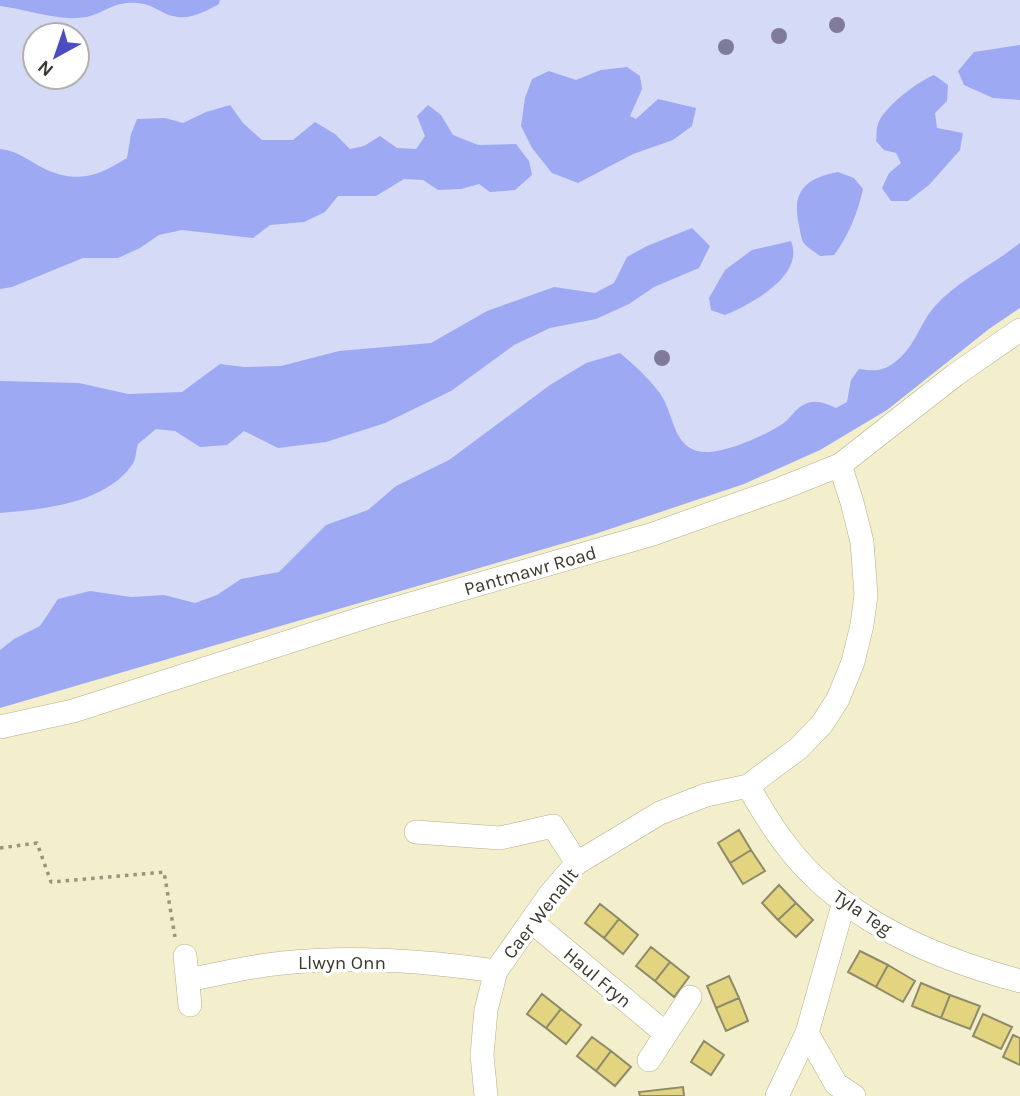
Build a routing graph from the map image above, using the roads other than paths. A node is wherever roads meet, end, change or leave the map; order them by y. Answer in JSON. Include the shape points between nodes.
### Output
{"nodes":[{"id":1,"x":1020,"y":330,"type":"edge"},
{"id":2,"x":840,"y":465,"type":"junction"},
{"id":3,"x":0,"y":727,"type":"edge"},
{"id":4,"x":748,"y":786,"type":"junction"},
{"id":5,"x":416,"y":832,"type":"dead end"},
{"id":6,"x":577,"y":863,"type":"junction"},
{"id":7,"x":845,"y":902,"type":"junction"},
{"id":8,"x":531,"y":921,"type":"junction"},
{"id":9,"x":185,"y":956,"type":"road end"},
{"id":10,"x":496,"y":971,"type":"junction"},
{"id":11,"x":188,"y":980,"type":"junction"},
{"id":12,"x":1020,"y":981,"type":"edge"},
{"id":13,"x":690,"y":997,"type":"dead end"},
{"id":14,"x":190,"y":1005,"type":"dead end"},
{"id":15,"x":665,"y":1033,"type":"junction"},
{"id":16,"x":807,"y":1033,"type":"junction"},
{"id":17,"x":649,"y":1060,"type":"dead end"},
{"id":18,"x":486,"y":1096,"type":"edge"},
{"id":19,"x":777,"y":1096,"type":"edge"},
{"id":20,"x":854,"y":1096,"type":"edge"}],
"edges":[{"from":1,"to":2,"type":"street","name":"Pantmawr Road"},
{"from":2,"to":3,"type":"street","name":"Pantmawr Road","via":[[653,534],[369,616],[73,711]]},
{"from":2,"to":4,"type":"street","name":"Caer Wenallt","via":[[862,542],[866,595],[853,662],[822,724],[799,748]]},
{"from":4,"to":6,"type":"street","name":"Caer Wenallt","via":[[706,795],[660,813]]},
{"from":4,"to":7,"type":"street","name":"Tyla Teg","via":[[784,843]]},
{"from":5,"to":6,"type":"street","via":[[500,838],[553,826]]},
{"from":6,"to":8,"type":"street","name":"Caer Wenallt"},
{"from":7,"to":12,"type":"street","name":"Tyla Teg","via":[[927,950]]},
{"from":7,"to":16,"type":"street"},
{"from":8,"to":10,"type":"street","name":"Caer Wenallt"},
{"from":8,"to":15,"type":"street","name":"Haul Fryn"},
{"from":9,"to":11,"type":"street"},
{"from":10,"to":11,"type":"street","name":"Llwyn Onn","via":[[357,960],[282,962]]},
{"from":10,"to":18,"type":"street","name":"Caer Wenallt","via":[[482,1055]]},
{"from":11,"to":14,"type":"street"},
{"from":13,"to":15,"type":"street"},
{"from":15,"to":17,"type":"street"},
{"from":16,"to":19,"type":"street"},
{"from":16,"to":20,"type":"street","via":[[835,1084]]}]}
